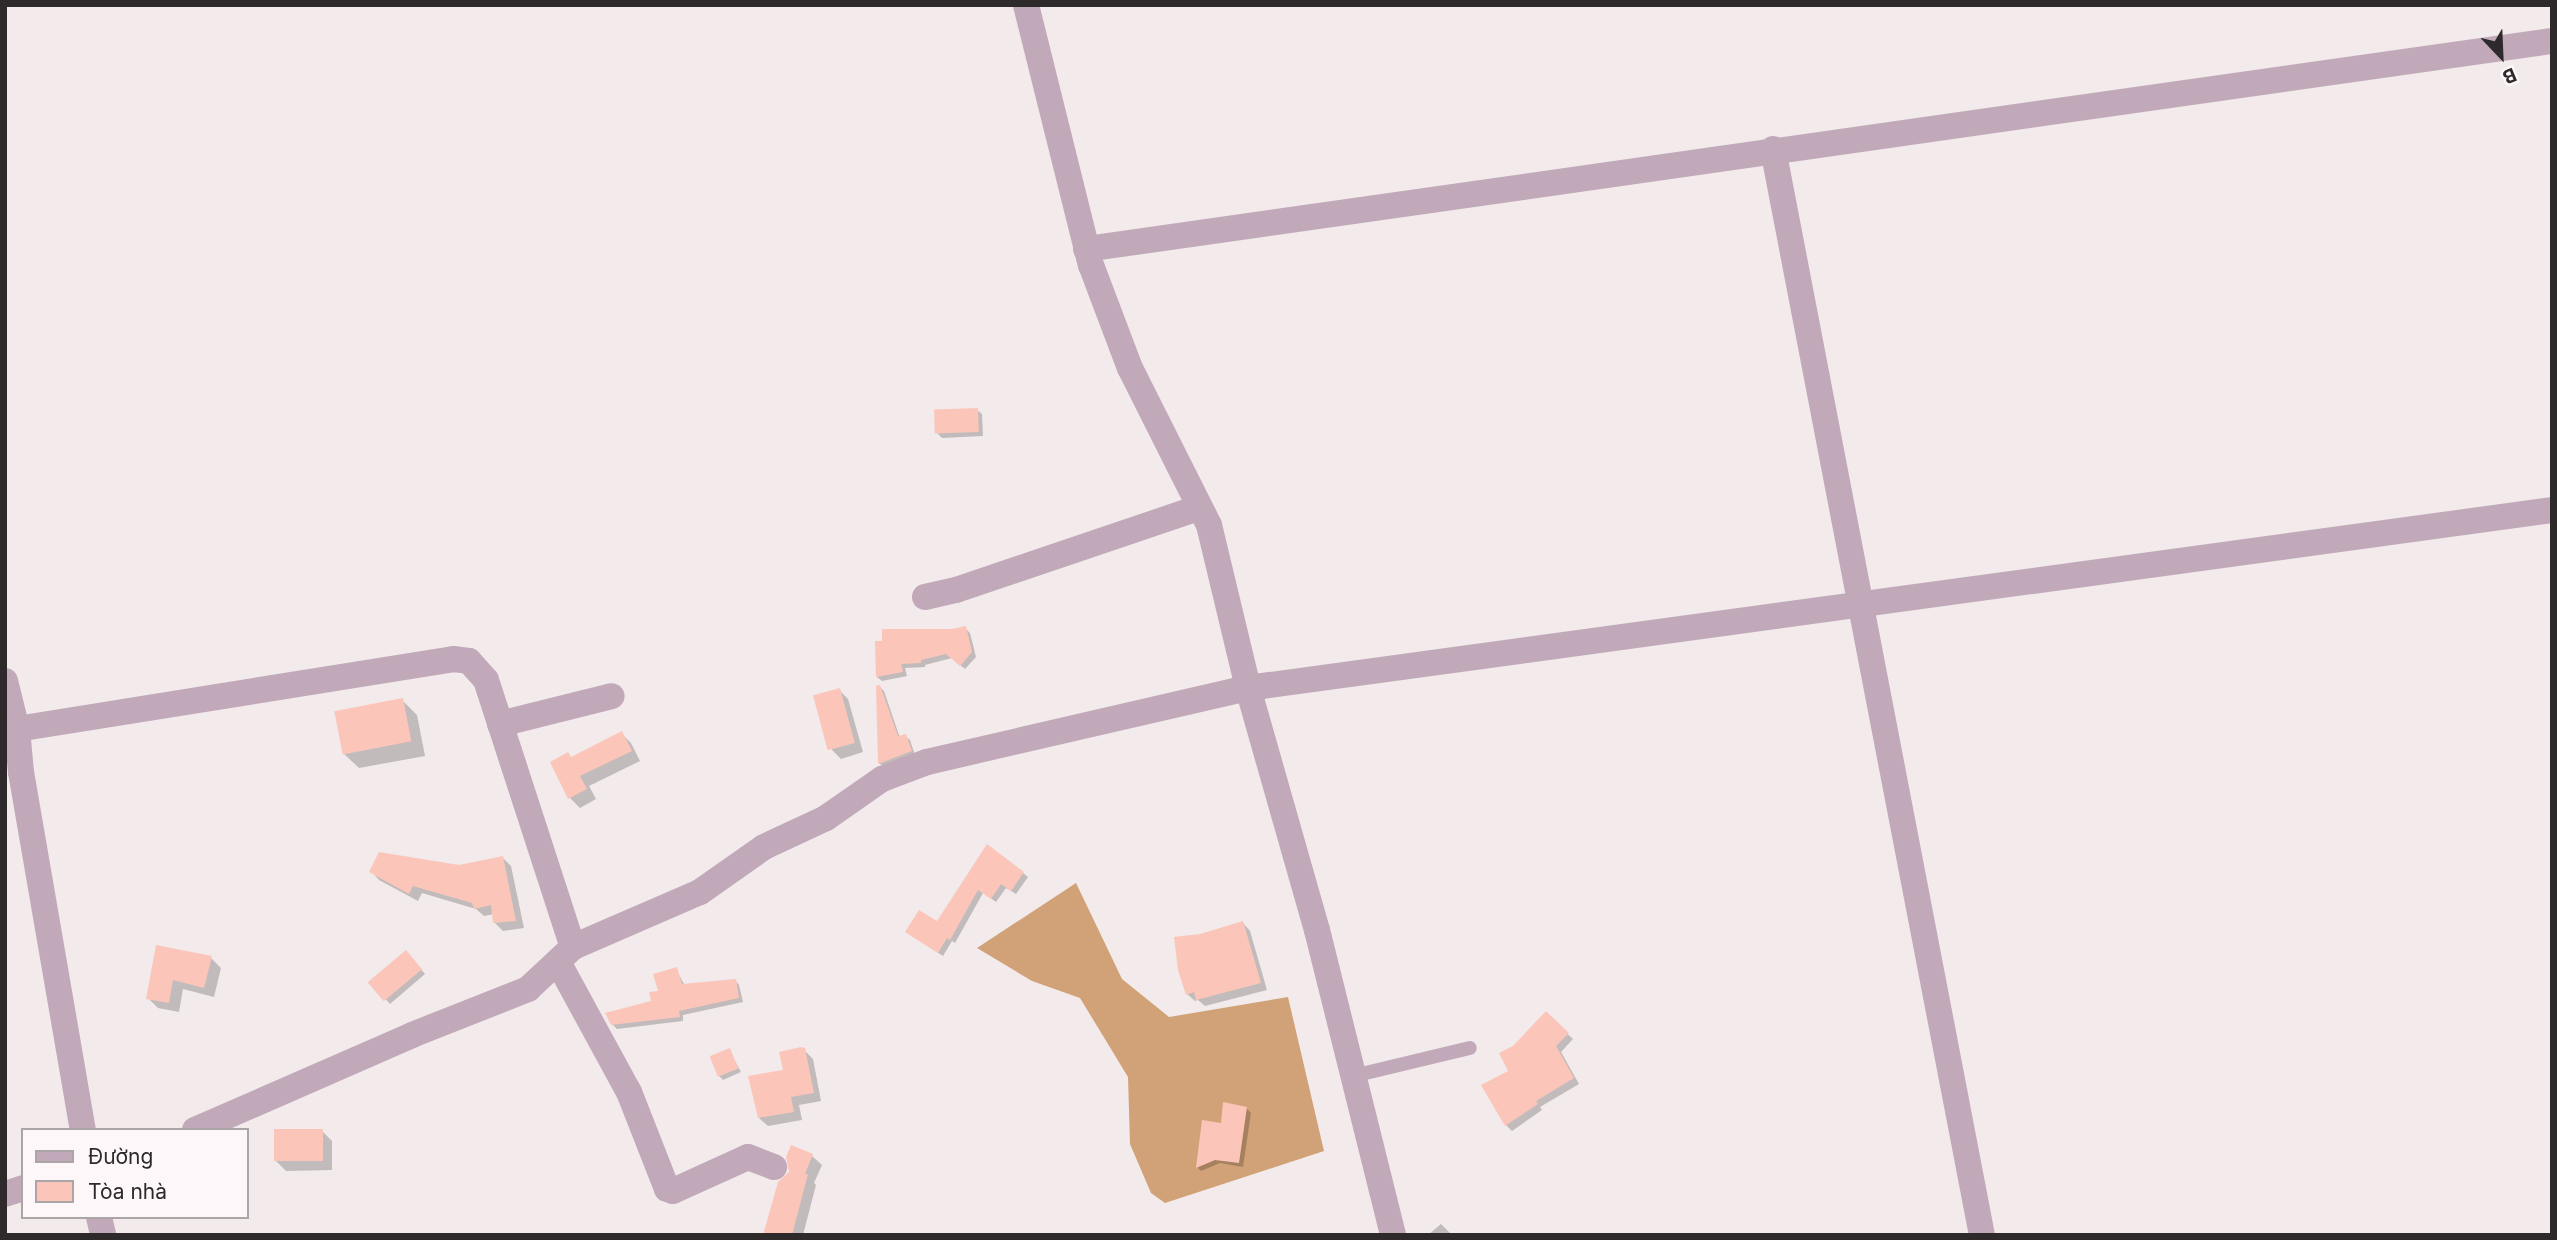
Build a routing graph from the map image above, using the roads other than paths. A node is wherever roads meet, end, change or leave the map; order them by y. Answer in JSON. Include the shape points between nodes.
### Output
{"nodes":[{"id":1,"x":1026,"y":5,"type":"edge"},
{"id":2,"x":2552,"y":41,"type":"edge"},
{"id":3,"x":1773,"y":149,"type":"junction"},
{"id":4,"x":1086,"y":249,"type":"junction"},
{"id":5,"x":1198,"y":508,"type":"junction"},
{"id":6,"x":2552,"y":510,"type":"edge"},
{"id":7,"x":925,"y":597,"type":"dead end"},
{"id":8,"x":1860,"y":605,"type":"junction"},
{"id":9,"x":5,"y":681,"type":"edge"},
{"id":10,"x":1248,"y":688,"type":"junction"},
{"id":11,"x":612,"y":696,"type":"dead end"},
{"id":12,"x":500,"y":724,"type":"junction"},
{"id":13,"x":17,"y":729,"type":"junction"},
{"id":14,"x":566,"y":955,"type":"junction"},
{"id":15,"x":1470,"y":1048,"type":"dead end"},
{"id":16,"x":1353,"y":1076,"type":"junction"},
{"id":17,"x":83,"y":1128,"type":"edge"},
{"id":18,"x":200,"y":1128,"type":"edge"},
{"id":19,"x":774,"y":1167,"type":"dead end"},
{"id":20,"x":1393,"y":1235,"type":"edge"},
{"id":21,"x":1982,"y":1235,"type":"edge"}],
"edges":[{"from":1,"to":4,"type":"street"},
{"from":2,"to":3,"type":"street"},
{"from":3,"to":4,"type":"street"},
{"from":3,"to":8,"type":"street"},
{"from":4,"to":5,"type":"street","via":[[1130,368]]},
{"from":5,"to":7,"type":"street"},
{"from":5,"to":10,"type":"street","via":[[1209,525]]},
{"from":6,"to":8,"type":"street"},
{"from":8,"to":10,"type":"street"},
{"from":8,"to":21,"type":"street"},
{"from":9,"to":13,"type":"street"},
{"from":10,"to":14,"type":"street","via":[[927,762],[882,779],[826,818],[764,847],[700,892]]},
{"from":10,"to":16,"type":"street"},
{"from":11,"to":12,"type":"street"},
{"from":12,"to":13,"type":"street","via":[[479,669],[469,661],[453,659]]},
{"from":12,"to":14,"type":"street"},
{"from":13,"to":17,"type":"street"},
{"from":14,"to":18,"type":"street","via":[[528,989]]},
{"from":14,"to":19,"type":"street","via":[[629,1092],[667,1189],[673,1191],[748,1157]]},
{"from":15,"to":16,"type":"lane"},
{"from":16,"to":20,"type":"street"}]}
